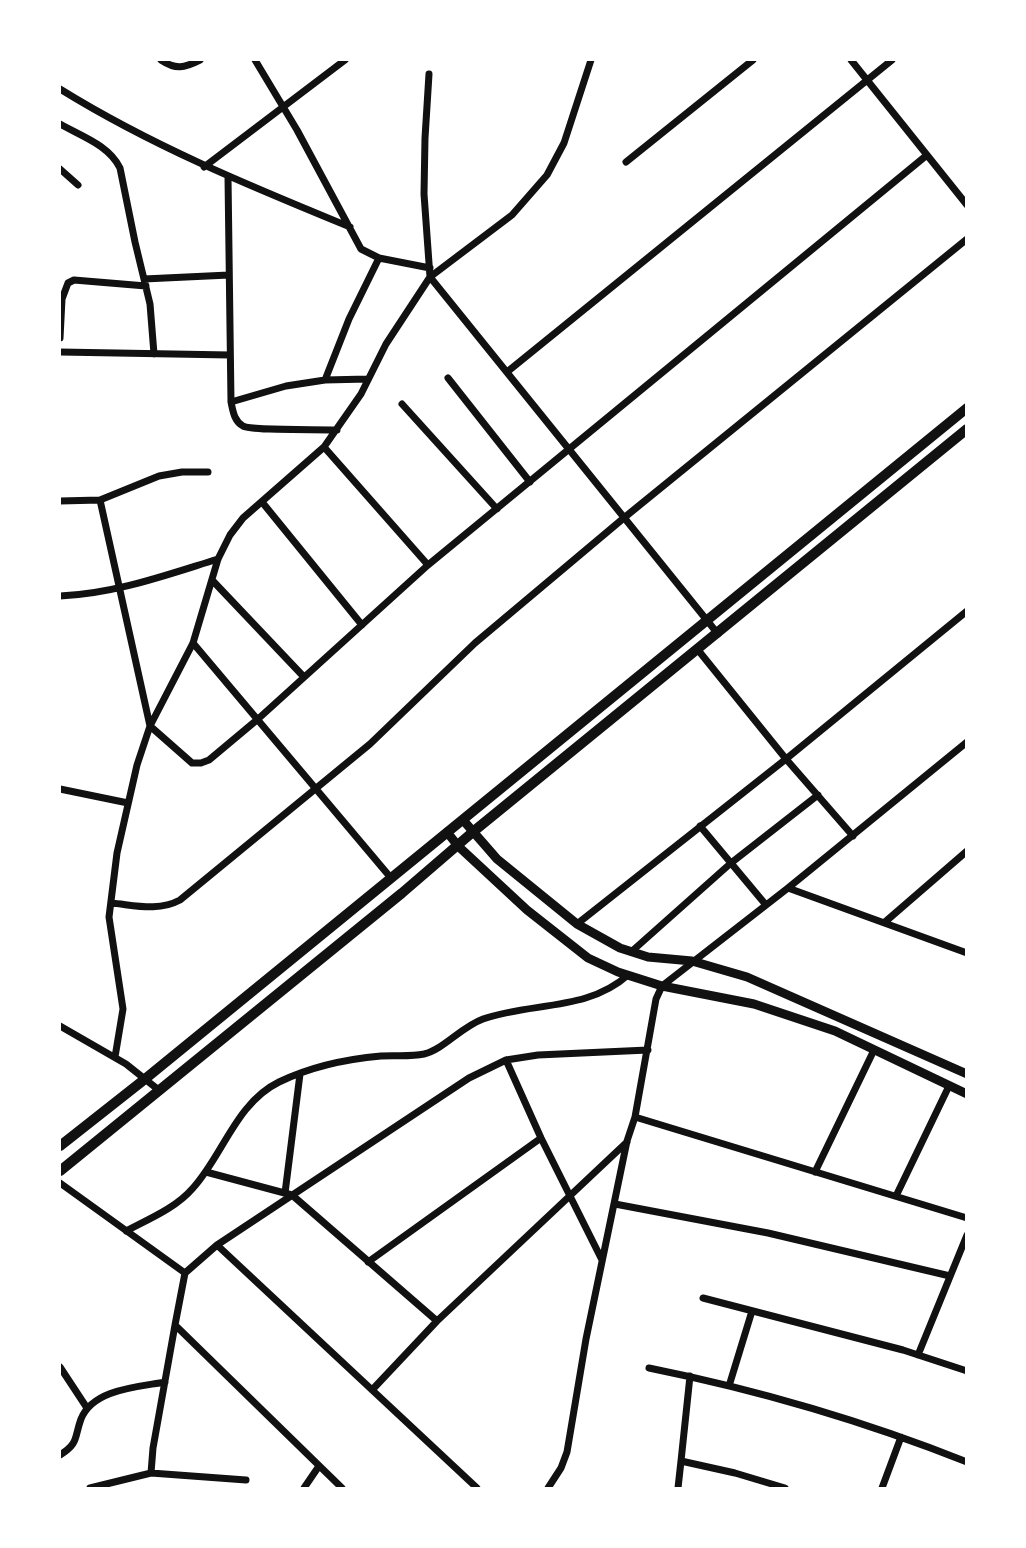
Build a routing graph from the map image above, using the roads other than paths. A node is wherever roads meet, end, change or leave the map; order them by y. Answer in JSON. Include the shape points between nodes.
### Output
{"nodes":[{"id":1,"x":161,"y":60,"type":"edge"},
{"id":2,"x":200,"y":60,"type":"edge"},
{"id":3,"x":255,"y":60,"type":"edge"},
{"id":4,"x":345,"y":60,"type":"edge"},
{"id":5,"x":591,"y":60,"type":"edge"},
{"id":6,"x":753,"y":60,"type":"edge"},
{"id":7,"x":851,"y":60,"type":"edge"},
{"id":8,"x":892,"y":60,"type":"edge"},
{"id":9,"x":429,"y":74,"type":"dead end"},
{"id":10,"x":867,"y":79,"type":"junction"},
{"id":11,"x":60,"y":89,"type":"edge"},
{"id":12,"x":282,"y":105,"type":"junction"},
{"id":13,"x":60,"y":124,"type":"edge"},
{"id":14,"x":927,"y":155,"type":"junction"},
{"id":15,"x":626,"y":162,"type":"dead end"},
{"id":16,"x":204,"y":167,"type":"junction"},
{"id":17,"x":60,"y":169,"type":"edge"},
{"id":18,"x":228,"y":177,"type":"junction"},
{"id":19,"x":78,"y":185,"type":"dead end"},
{"id":20,"x":967,"y":205,"type":"edge"},
{"id":21,"x":350,"y":227,"type":"junction"},
{"id":22,"x":967,"y":239,"type":"edge"},
{"id":23,"x":379,"y":258,"type":"junction"},
{"id":24,"x":430,"y":268,"type":"junction"},
{"id":25,"x":229,"y":275,"type":"junction"},
{"id":26,"x":430,"y":277,"type":"junction"},
{"id":27,"x":145,"y":283,"type":"junction"},
{"id":28,"x":60,"y":338,"type":"edge"},
{"id":29,"x":60,"y":352,"type":"edge"},
{"id":30,"x":153,"y":354,"type":"junction"},
{"id":31,"x":230,"y":355,"type":"junction"},
{"id":32,"x":507,"y":372,"type":"junction"},
{"id":33,"x":449,"y":378,"type":"dead end"},
{"id":34,"x":368,"y":379,"type":"junction"},
{"id":35,"x":324,"y":380,"type":"junction"},
{"id":36,"x":231,"y":402,"type":"junction"},
{"id":37,"x":402,"y":404,"type":"dead end"},
{"id":38,"x":967,"y":408,"type":"edge"},
{"id":39,"x":337,"y":429,"type":"junction"},
{"id":40,"x":967,"y":429,"type":"edge"},
{"id":41,"x":324,"y":447,"type":"junction"},
{"id":42,"x":569,"y":449,"type":"junction"},
{"id":43,"x":208,"y":472,"type":"dead end"},
{"id":44,"x":530,"y":482,"type":"junction"},
{"id":45,"x":100,"y":500,"type":"junction"},
{"id":46,"x":60,"y":501,"type":"edge"},
{"id":47,"x":262,"y":502,"type":"junction"},
{"id":48,"x":497,"y":509,"type":"junction"},
{"id":49,"x":625,"y":517,"type":"junction"},
{"id":50,"x":218,"y":559,"type":"junction"},
{"id":51,"x":428,"y":565,"type":"junction"},
{"id":52,"x":212,"y":580,"type":"junction"},
{"id":53,"x":121,"y":587,"type":"junction"},
{"id":54,"x":60,"y":596,"type":"edge"},
{"id":55,"x":967,"y":611,"type":"edge"},
{"id":56,"x":708,"y":621,"type":"junction"},
{"id":57,"x":362,"y":625,"type":"junction"},
{"id":58,"x":718,"y":634,"type":"junction"},
{"id":59,"x":192,"y":643,"type":"junction"},
{"id":60,"x":698,"y":650,"type":"junction"},
{"id":61,"x":304,"y":677,"type":"junction"},
{"id":62,"x":258,"y":719,"type":"junction"},
{"id":63,"x":150,"y":726,"type":"junction"},
{"id":64,"x":967,"y":743,"type":"edge"},
{"id":65,"x":786,"y":759,"type":"junction"},
{"id":66,"x":315,"y":788,"type":"junction"},
{"id":67,"x":60,"y":789,"type":"edge"},
{"id":68,"x":818,"y":795,"type":"junction"},
{"id":69,"x":128,"y":803,"type":"junction"},
{"id":70,"x":463,"y":820,"type":"junction"},
{"id":71,"x":700,"y":826,"type":"junction"},
{"id":72,"x":474,"y":831,"type":"junction"},
{"id":73,"x":447,"y":832,"type":"junction"},
{"id":74,"x":853,"y":836,"type":"junction"},
{"id":75,"x":458,"y":846,"type":"junction"},
{"id":76,"x":967,"y":851,"type":"edge"},
{"id":77,"x":731,"y":863,"type":"junction"},
{"id":78,"x":391,"y":878,"type":"junction"},
{"id":79,"x":788,"y":888,"type":"junction"},
{"id":80,"x":111,"y":903,"type":"junction"},
{"id":81,"x":766,"y":905,"type":"junction"},
{"id":82,"x":885,"y":922,"type":"junction"},
{"id":83,"x":577,"y":923,"type":"junction"},
{"id":84,"x":631,"y":952,"type":"junction"},
{"id":85,"x":967,"y":953,"type":"edge"},
{"id":86,"x":692,"y":961,"type":"junction"},
{"id":87,"x":628,"y":975,"type":"junction"},
{"id":88,"x":662,"y":986,"type":"junction"},
{"id":89,"x":60,"y":1026,"type":"edge"},
{"id":90,"x":648,"y":1050,"type":"junction"},
{"id":91,"x":874,"y":1050,"type":"junction"},
{"id":92,"x":115,"y":1058,"type":"junction"},
{"id":93,"x":506,"y":1060,"type":"junction"},
{"id":94,"x":300,"y":1074,"type":"junction"},
{"id":95,"x":967,"y":1074,"type":"edge"},
{"id":96,"x":145,"y":1079,"type":"junction"},
{"id":97,"x":949,"y":1086,"type":"junction"},
{"id":98,"x":160,"y":1091,"type":"junction"},
{"id":99,"x":967,"y":1094,"type":"edge"},
{"id":100,"x":635,"y":1117,"type":"junction"},
{"id":101,"x":541,"y":1138,"type":"junction"},
{"id":102,"x":627,"y":1141,"type":"junction"},
{"id":103,"x":60,"y":1146,"type":"edge"},
{"id":104,"x":61,"y":1167,"type":"edge"},
{"id":105,"x":815,"y":1171,"type":"junction"},
{"id":106,"x":206,"y":1172,"type":"junction"},
{"id":107,"x":60,"y":1183,"type":"edge"},
{"id":108,"x":288,"y":1194,"type":"junction"},
{"id":109,"x":571,"y":1195,"type":"junction"},
{"id":110,"x":896,"y":1196,"type":"junction"},
{"id":111,"x":615,"y":1204,"type":"junction"},
{"id":112,"x":967,"y":1218,"type":"edge"},
{"id":113,"x":126,"y":1231,"type":"junction"},
{"id":114,"x":967,"y":1235,"type":"edge"},
{"id":115,"x":217,"y":1245,"type":"junction"},
{"id":116,"x":603,"y":1261,"type":"junction"},
{"id":117,"x":368,"y":1262,"type":"junction"},
{"id":118,"x":185,"y":1273,"type":"junction"},
{"id":119,"x":950,"y":1276,"type":"junction"},
{"id":120,"x":703,"y":1298,"type":"dead end"},
{"id":121,"x":752,"y":1311,"type":"junction"},
{"id":122,"x":437,"y":1321,"type":"junction"},
{"id":123,"x":175,"y":1325,"type":"junction"},
{"id":124,"x":918,"y":1355,"type":"junction"},
{"id":125,"x":60,"y":1367,"type":"edge"},
{"id":126,"x":649,"y":1368,"type":"dead end"},
{"id":127,"x":967,"y":1371,"type":"edge"},
{"id":128,"x":690,"y":1376,"type":"junction"},
{"id":129,"x":165,"y":1382,"type":"junction"},
{"id":130,"x":729,"y":1386,"type":"junction"},
{"id":131,"x":372,"y":1390,"type":"junction"},
{"id":132,"x":87,"y":1408,"type":"junction"},
{"id":133,"x":901,"y":1437,"type":"junction"},
{"id":134,"x":60,"y":1455,"type":"edge"},
{"id":135,"x":681,"y":1461,"type":"junction"},
{"id":136,"x":967,"y":1462,"type":"edge"},
{"id":137,"x":319,"y":1466,"type":"junction"},
{"id":138,"x":151,"y":1473,"type":"junction"},
{"id":139,"x":246,"y":1480,"type":"dead end"},
{"id":140,"x":90,"y":1489,"type":"edge"},
{"id":141,"x":304,"y":1489,"type":"edge"},
{"id":142,"x":342,"y":1489,"type":"edge"},
{"id":143,"x":477,"y":1489,"type":"edge"},
{"id":144,"x":548,"y":1489,"type":"edge"},
{"id":145,"x":677,"y":1489,"type":"edge"},
{"id":146,"x":785,"y":1489,"type":"edge"},
{"id":147,"x":882,"y":1489,"type":"edge"}],
"edges":[{"from":1,"to":2,"type":"street","via":[[180,68]]},
{"from":3,"to":12,"type":"street"},
{"from":4,"to":12,"type":"street"},
{"from":5,"to":26,"type":"street","via":[[564,144],[547,175],[512,215]]},
{"from":6,"to":15,"type":"street"},
{"from":7,"to":10,"type":"street"},
{"from":8,"to":10,"type":"street"},
{"from":9,"to":24,"type":"street","via":[[424,194]]},
{"from":10,"to":14,"type":"street"},
{"from":10,"to":32,"type":"street"},
{"from":11,"to":16,"type":"street","via":[[111,121]]},
{"from":12,"to":16,"type":"street"},
{"from":12,"to":21,"type":"street"},
{"from":13,"to":27,"type":"street","via":[[115,157]]},
{"from":14,"to":20,"type":"street"},
{"from":14,"to":42,"type":"street"},
{"from":16,"to":18,"type":"street"},
{"from":17,"to":19,"type":"street"},
{"from":18,"to":21,"type":"street"},
{"from":18,"to":25,"type":"street"},
{"from":21,"to":23,"type":"street","via":[[361,249]]},
{"from":22,"to":49,"type":"street"},
{"from":23,"to":24,"type":"street"},
{"from":23,"to":35,"type":"street"},
{"from":24,"to":26,"type":"street"},
{"from":25,"to":27,"type":"street"},
{"from":25,"to":31,"type":"street"},
{"from":26,"to":32,"type":"street"},
{"from":26,"to":34,"type":"street"},
{"from":27,"to":28,"type":"street","via":[[68,283],[62,299]]},
{"from":27,"to":30,"type":"street"},
{"from":29,"to":30,"type":"street"},
{"from":30,"to":31,"type":"street"},
{"from":31,"to":36,"type":"street"},
{"from":32,"to":42,"type":"street"},
{"from":33,"to":44,"type":"street"},
{"from":34,"to":35,"type":"street"},
{"from":34,"to":39,"type":"street"},
{"from":35,"to":36,"type":"street"},
{"from":36,"to":39,"type":"street","via":[[235,418],[250,429]]},
{"from":37,"to":48,"type":"street"},
{"from":38,"to":56,"type":"main road"},
{"from":39,"to":41,"type":"street"},
{"from":40,"to":58,"type":"main road"},
{"from":41,"to":47,"type":"street"},
{"from":41,"to":51,"type":"street"},
{"from":42,"to":44,"type":"street"},
{"from":42,"to":49,"type":"street"},
{"from":43,"to":45,"type":"street","via":[[159,476]]},
{"from":44,"to":48,"type":"street"},
{"from":45,"to":46,"type":"street"},
{"from":45,"to":53,"type":"street"},
{"from":47,"to":50,"type":"street","via":[[243,518]]},
{"from":47,"to":57,"type":"street"},
{"from":48,"to":51,"type":"street"},
{"from":49,"to":56,"type":"street"},
{"from":49,"to":66,"type":"street","via":[[475,643],[370,744]]},
{"from":50,"to":52,"type":"street"},
{"from":50,"to":53,"type":"street"},
{"from":51,"to":57,"type":"street"},
{"from":52,"to":59,"type":"street"},
{"from":52,"to":61,"type":"street"},
{"from":53,"to":54,"type":"street"},
{"from":53,"to":63,"type":"street"},
{"from":55,"to":65,"type":"street"},
{"from":56,"to":58,"type":"street"},
{"from":56,"to":70,"type":"main road"},
{"from":57,"to":61,"type":"street"},
{"from":58,"to":60,"type":"main road"},
{"from":59,"to":62,"type":"street"},
{"from":59,"to":63,"type":"street"},
{"from":60,"to":65,"type":"street"},
{"from":60,"to":72,"type":"main road"},
{"from":61,"to":62,"type":"street"},
{"from":62,"to":63,"type":"street","via":[[201,764],[192,763]]},
{"from":62,"to":66,"type":"street"},
{"from":63,"to":69,"type":"street"},
{"from":64,"to":74,"type":"street"},
{"from":65,"to":68,"type":"street"},
{"from":65,"to":71,"type":"street"},
{"from":66,"to":78,"type":"street"},
{"from":66,"to":80,"type":"street","via":[[180,901],[158,908]]},
{"from":67,"to":69,"type":"street"},
{"from":68,"to":74,"type":"street"},
{"from":68,"to":77,"type":"street"},
{"from":69,"to":80,"type":"street"},
{"from":70,"to":72,"type":"street"},
{"from":70,"to":73,"type":"main road"},
{"from":71,"to":77,"type":"street"},
{"from":71,"to":83,"type":"street"},
{"from":72,"to":75,"type":"main road"},
{"from":72,"to":83,"type":"street","via":[[497,859]]},
{"from":73,"to":75,"type":"street"},
{"from":73,"to":78,"type":"main road"},
{"from":74,"to":79,"type":"street"},
{"from":75,"to":87,"type":"street","via":[[563,941]]},
{"from":75,"to":98,"type":"main road"},
{"from":76,"to":82,"type":"street"},
{"from":77,"to":81,"type":"street"},
{"from":77,"to":84,"type":"street"},
{"from":78,"to":96,"type":"main road"},
{"from":79,"to":81,"type":"street"},
{"from":79,"to":82,"type":"street"},
{"from":80,"to":92,"type":"street","via":[[109,917],[123,1009]]},
{"from":81,"to":86,"type":"street"},
{"from":82,"to":85,"type":"street"},
{"from":83,"to":84,"type":"street"},
{"from":84,"to":86,"type":"street"},
{"from":86,"to":88,"type":"street"},
{"from":86,"to":95,"type":"street","via":[[747,977]]},
{"from":87,"to":88,"type":"street"},
{"from":87,"to":94,"type":"street","via":[[601,994],[485,1018],[425,1054],[353,1059]]},
{"from":88,"to":90,"type":"street"},
{"from":88,"to":91,"type":"street","via":[[754,1004],[835,1031]]},
{"from":89,"to":92,"type":"street"},
{"from":90,"to":93,"type":"street"},
{"from":90,"to":100,"type":"street"},
{"from":91,"to":97,"type":"street"},
{"from":91,"to":105,"type":"street"},
{"from":92,"to":96,"type":"street"},
{"from":93,"to":101,"type":"street"},
{"from":93,"to":108,"type":"street","via":[[469,1077]]},
{"from":94,"to":106,"type":"street","via":[[257,1097]]},
{"from":94,"to":108,"type":"street"},
{"from":96,"to":98,"type":"street"},
{"from":96,"to":103,"type":"main road"},
{"from":97,"to":99,"type":"street"},
{"from":97,"to":110,"type":"street"},
{"from":98,"to":104,"type":"main road"},
{"from":100,"to":102,"type":"street"},
{"from":100,"to":105,"type":"street"},
{"from":101,"to":109,"type":"street"},
{"from":101,"to":117,"type":"street"},
{"from":102,"to":109,"type":"street"},
{"from":102,"to":111,"type":"street"},
{"from":105,"to":110,"type":"street"},
{"from":106,"to":108,"type":"street"},
{"from":106,"to":113,"type":"street","via":[[176,1204]]},
{"from":107,"to":113,"type":"street"},
{"from":108,"to":115,"type":"street"},
{"from":108,"to":117,"type":"street"},
{"from":109,"to":116,"type":"street"},
{"from":109,"to":122,"type":"street"},
{"from":110,"to":112,"type":"street"},
{"from":111,"to":116,"type":"street"},
{"from":111,"to":119,"type":"street","via":[[768,1233]]},
{"from":113,"to":118,"type":"street"},
{"from":114,"to":119,"type":"street"},
{"from":115,"to":118,"type":"street"},
{"from":115,"to":131,"type":"street"},
{"from":116,"to":144,"type":"street","via":[[567,1452]]},
{"from":117,"to":122,"type":"street"},
{"from":118,"to":123,"type":"street"},
{"from":119,"to":124,"type":"street"},
{"from":120,"to":121,"type":"street"},
{"from":121,"to":124,"type":"street"},
{"from":121,"to":130,"type":"street"},
{"from":122,"to":131,"type":"street"},
{"from":123,"to":129,"type":"street"},
{"from":123,"to":137,"type":"street"},
{"from":124,"to":127,"type":"street"},
{"from":125,"to":132,"type":"street"},
{"from":126,"to":128,"type":"street"},
{"from":128,"to":130,"type":"street"},
{"from":128,"to":135,"type":"street"},
{"from":129,"to":132,"type":"street","via":[[124,1389]]},
{"from":129,"to":138,"type":"street"},
{"from":130,"to":133,"type":"street"},
{"from":131,"to":143,"type":"street"},
{"from":132,"to":134,"type":"street","via":[[75,1443]]},
{"from":133,"to":136,"type":"street"},
{"from":133,"to":147,"type":"street"},
{"from":135,"to":145,"type":"street"},
{"from":135,"to":146,"type":"street"},
{"from":137,"to":141,"type":"street"},
{"from":137,"to":142,"type":"street"},
{"from":138,"to":139,"type":"street"},
{"from":138,"to":140,"type":"street"}]}
